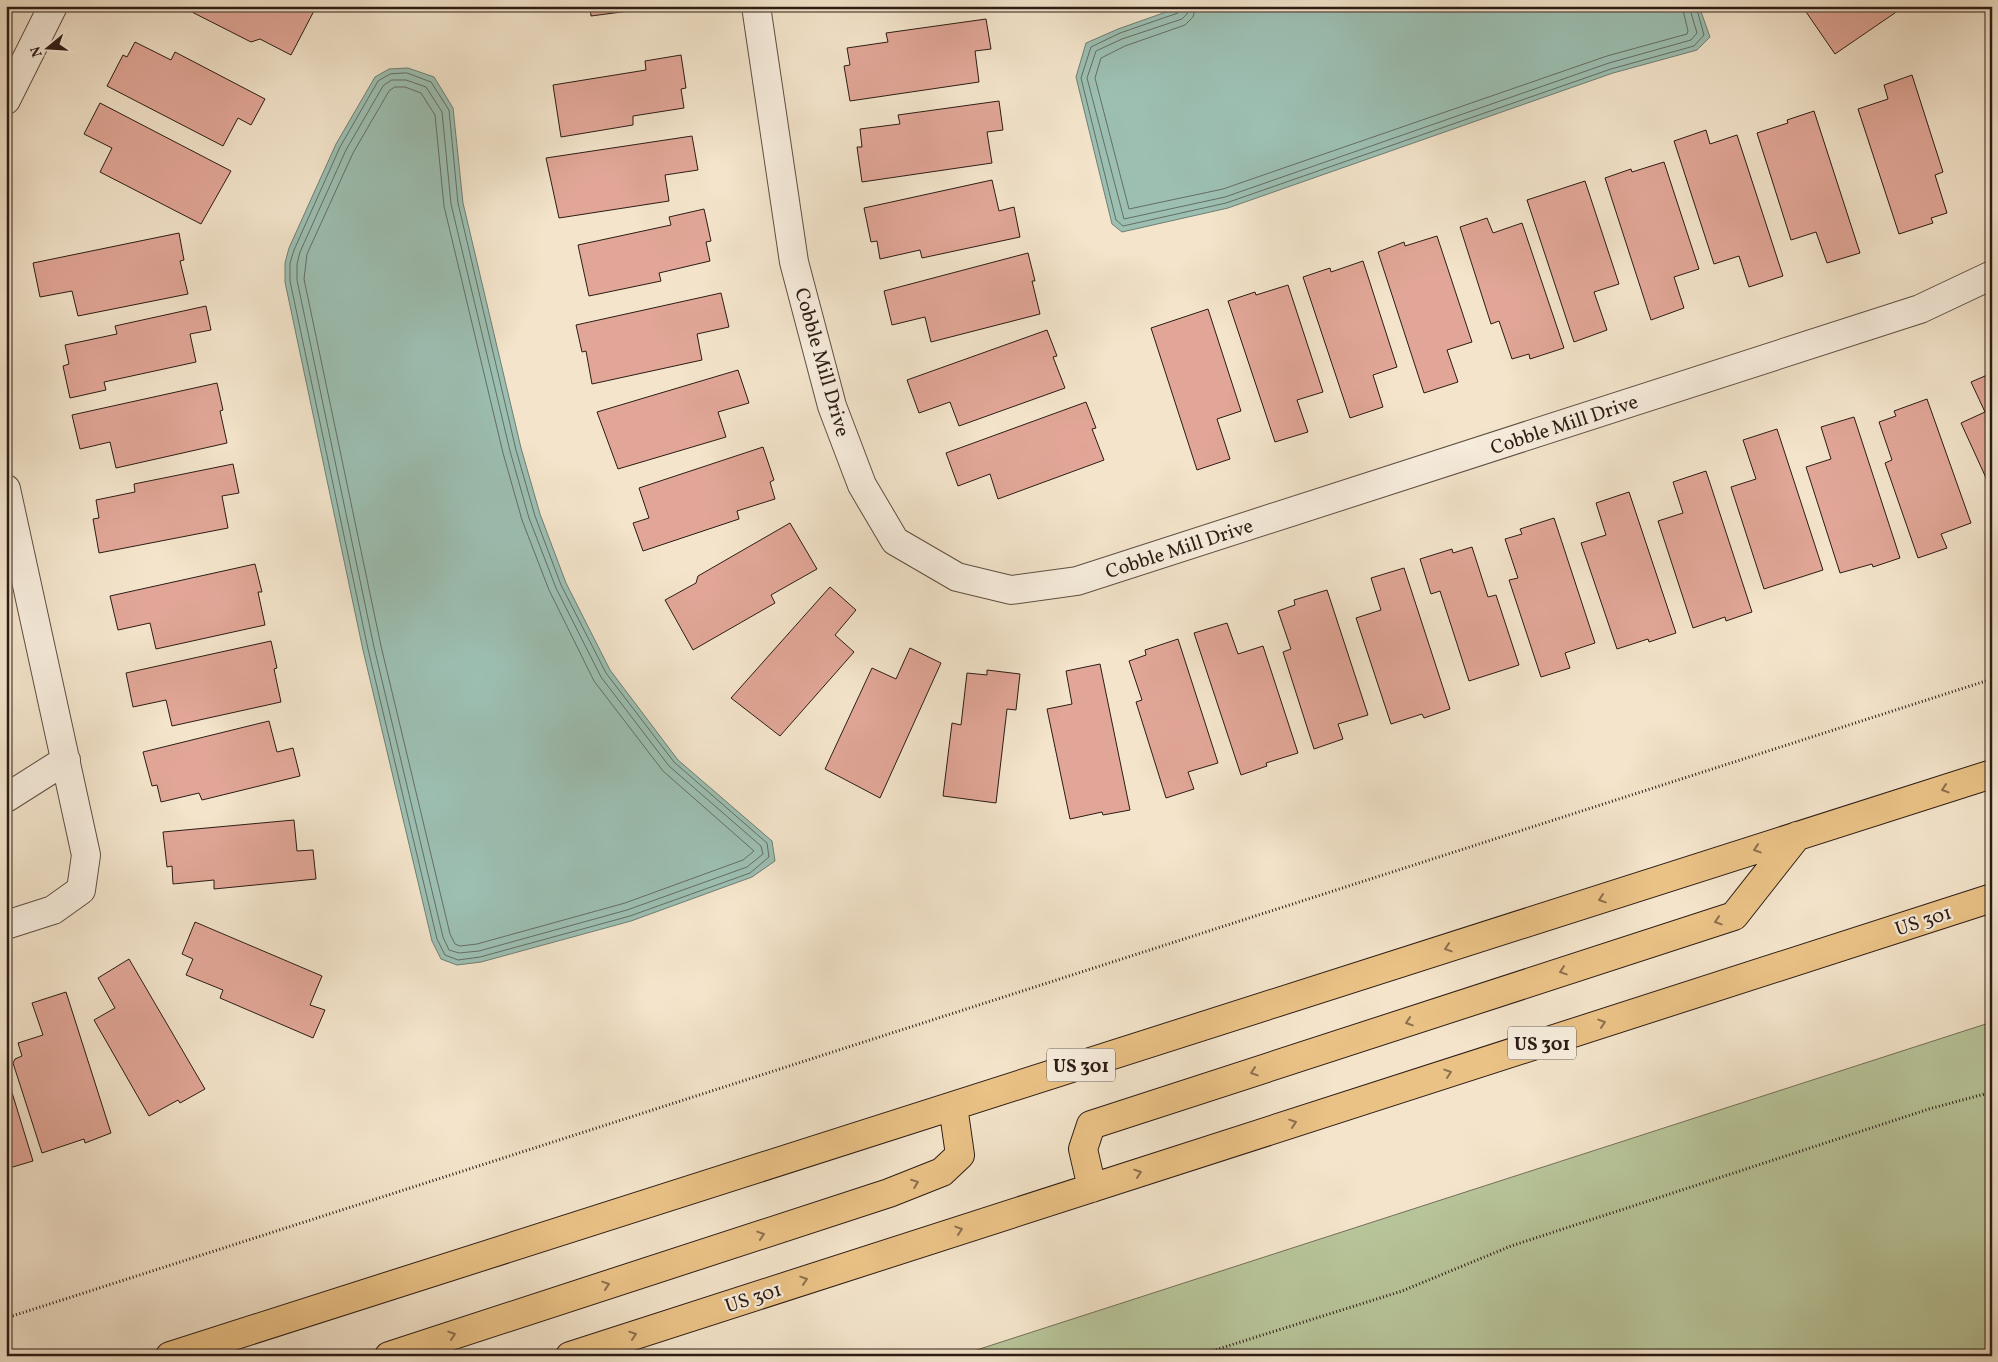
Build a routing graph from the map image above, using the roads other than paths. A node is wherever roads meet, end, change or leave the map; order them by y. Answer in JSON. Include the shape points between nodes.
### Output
{"nodes":[{"id":1,"x":53,"y":6,"type":"edge"},
{"id":2,"x":756,"y":6,"type":"edge"},
{"id":3,"x":6,"y":100,"type":"edge"},
{"id":4,"x":1992,"y":276,"type":"edge"},
{"id":5,"x":6,"y":489,"type":"edge"},
{"id":6,"x":66,"y":760,"type":"junction"},
{"id":7,"x":1992,"y":774,"type":"edge"},
{"id":8,"x":6,"y":798,"type":"edge"},
{"id":9,"x":1797,"y":836,"type":"junction"},
{"id":10,"x":1992,"y":898,"type":"edge"},
{"id":11,"x":6,"y":925,"type":"edge"},
{"id":12,"x":953,"y":1106,"type":"junction"},
{"id":13,"x":1092,"y":1188,"type":"junction"},
{"id":14,"x":170,"y":1356,"type":"edge"},
{"id":15,"x":389,"y":1356,"type":"edge"},
{"id":16,"x":570,"y":1356,"type":"edge"}],
"edges":[{"from":1,"to":3,"type":"street"},
{"from":2,"to":4,"type":"street","name":"Cobble Mill Drive","via":[[794,262],[832,406],[862,485],[895,541],[957,577],[1011,590],[1077,581],[1920,309]]},
{"from":5,"to":6,"type":"street"},
{"from":6,"to":8,"type":"street"},
{"from":6,"to":11,"type":"street","via":[[86,855],[80,890],[54,910]]},
{"from":7,"to":9,"type":"main road","number":"US 301","one_way":true},
{"from":9,"to":12,"type":"main road","number":"US 301","one_way":true},
{"from":9,"to":13,"type":"main road","one_way":true,"via":[[1734,916],[1091,1125],[1083,1149]]},
{"from":13,"to":10,"type":"main road","name":"US 301","number":"US 301","one_way":true},
{"from":12,"to":14,"type":"main road","number":"US 301"},
{"from":15,"to":12,"type":"main road","one_way":true,"via":[[889,1193],[942,1172],[960,1155]]},
{"from":16,"to":13,"type":"main road","name":"US 301","number":"US 301","one_way":true}]}
